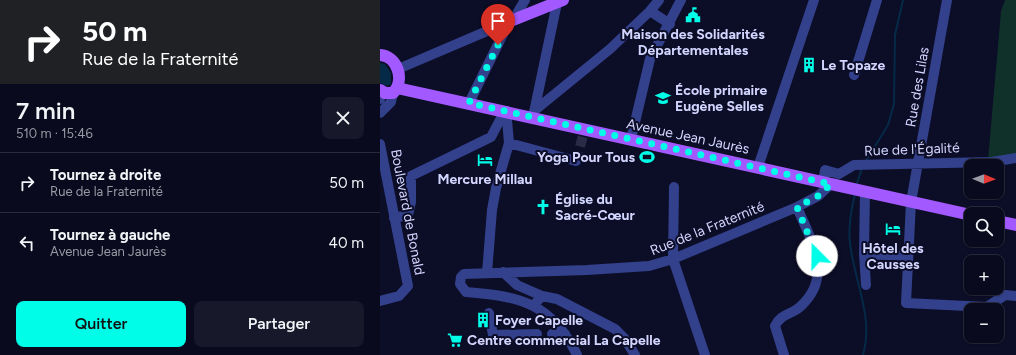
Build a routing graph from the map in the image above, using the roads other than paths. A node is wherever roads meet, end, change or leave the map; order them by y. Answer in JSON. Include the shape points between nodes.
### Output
{"nodes":[{"id":1,"x":526,"y":0,"type":"edge"},
{"id":2,"x":659,"y":0,"type":"edge"},
{"id":3,"x":681,"y":0,"type":"edge"},
{"id":4,"x":814,"y":0,"type":"edge"},
{"id":5,"x":877,"y":0,"type":"edge"},
{"id":6,"x":947,"y":0,"type":"edge"},
{"id":7,"x":560,"y":1,"type":"edge"},
{"id":8,"x":650,"y":11,"type":"junction"},
{"id":9,"x":533,"y":12,"type":"junction"},
{"id":10,"x":511,"y":21,"type":"junction"},
{"id":11,"x":670,"y":24,"type":"junction"},
{"id":12,"x":380,"y":55,"type":"edge"},
{"id":13,"x":398,"y":69,"type":"junction"},
{"id":14,"x":854,"y":75,"type":"dead end"},
{"id":15,"x":386,"y":92,"type":"edge"},
{"id":16,"x":469,"y":103,"type":"junction"},
{"id":17,"x":380,"y":113,"type":"edge"},
{"id":18,"x":506,"y":114,"type":"junction"},
{"id":19,"x":533,"y":114,"type":"junction"},
{"id":20,"x":631,"y":139,"type":"junction"},
{"id":21,"x":509,"y":143,"type":"junction"},
{"id":22,"x":380,"y":144,"type":"edge"},
{"id":23,"x":1016,"y":158,"type":"edge"},
{"id":24,"x":576,"y":161,"type":"dead end"},
{"id":25,"x":918,"y":163,"type":"junction"},
{"id":26,"x":758,"y":167,"type":"junction"},
{"id":27,"x":383,"y":183,"type":"edge"},
{"id":28,"x":827,"y":183,"type":"junction"},
{"id":29,"x":674,"y":187,"type":"dead end"},
{"id":30,"x":865,"y":191,"type":"junction"},
{"id":31,"x":912,"y":202,"type":"junction"},
{"id":32,"x":797,"y":207,"type":"junction"},
{"id":33,"x":964,"y":213,"type":"edge"},
{"id":34,"x":394,"y":218,"type":"junction"},
{"id":35,"x":1004,"y":222,"type":"edge"},
{"id":36,"x":1016,"y":225,"type":"edge"},
{"id":37,"x":864,"y":254,"type":"junction"},
{"id":38,"x":908,"y":256,"type":"junction"},
{"id":39,"x":673,"y":259,"type":"junction"},
{"id":40,"x":503,"y":272,"type":"junction"},
{"id":41,"x":487,"y":273,"type":"junction"},
{"id":42,"x":866,"y":285,"type":"dead end"},
{"id":43,"x":542,"y":296,"type":"junction"},
{"id":44,"x":1016,"y":296,"type":"edge"},
{"id":45,"x":380,"y":302,"type":"edge"},
{"id":46,"x":533,"y":306,"type":"junction"},
{"id":47,"x":489,"y":313,"type":"dead end"},
{"id":48,"x":536,"y":334,"type":"dead end"},
{"id":49,"x":552,"y":334,"type":"dead end"},
{"id":50,"x":565,"y":334,"type":"junction"},
{"id":51,"x":577,"y":355,"type":"edge"},
{"id":52,"x":635,"y":355,"type":"edge"},
{"id":53,"x":705,"y":355,"type":"edge"},
{"id":54,"x":784,"y":355,"type":"edge"}],
"edges":[{"from":1,"to":9,"type":"street"},
{"from":1,"to":10,"type":"street"},
{"from":2,"to":8,"type":"street"},
{"from":3,"to":11,"type":"street"},
{"from":4,"to":26,"type":"street"},
{"from":5,"to":14,"type":"street"},
{"from":6,"to":25,"type":"street","name":"Rue des Lilas"},
{"from":7,"to":9,"type":"main road"},
{"from":7,"to":19,"type":"street"},
{"from":8,"to":11,"type":"street"},
{"from":8,"to":19,"type":"street","via":[[610,49]]},
{"from":9,"to":10,"type":"main road"},
{"from":10,"to":13,"type":"street"},
{"from":10,"to":16,"type":"street"},
{"from":11,"to":20,"type":"street","via":[[650,59]]},
{"from":12,"to":13,"type":"main road","via":[[389,58]]},
{"from":13,"to":15,"type":"main road","via":[[400,76]]},
{"from":15,"to":16,"type":"main road","name":"Avenue Jean Jaurès"},
{"from":15,"to":17,"type":"street","via":[[391,102]]},
{"from":16,"to":18,"type":"main road","name":"Avenue Jean Jaurès"},
{"from":18,"to":19,"type":"main road","name":"Avenue Jean Jaurès"},
{"from":18,"to":21,"type":"street"},
{"from":18,"to":34,"type":"street","via":[[501,118],[491,137],[412,176],[408,215]]},
{"from":19,"to":20,"type":"main road","name":"Avenue Jean Jaurès","via":[[584,131]]},
{"from":20,"to":26,"type":"main road","name":"Avenue Jean Jaurès"},
{"from":21,"to":24,"type":"street"},
{"from":21,"to":41,"type":"street","via":[[492,210]]},
{"from":22,"to":27,"type":"street","name":"Boulevard de Bonald"},
{"from":23,"to":25,"type":"street","name":"Rue de l'Égalité","via":[[992,162]]},
{"from":25,"to":28,"type":"street","name":"Rue de l'Égalité","via":[[854,165],[839,174],[825,170]]},
{"from":25,"to":31,"type":"street","name":"Rue des Lilas"},
{"from":26,"to":28,"type":"main road","name":"Avenue Jean Jaurès"},
{"from":27,"to":34,"type":"street","name":"Boulevard de Bonald"},
{"from":28,"to":30,"type":"main road","name":"Avenue Jean Jaurès"},
{"from":28,"to":32,"type":"street","name":"Rue de la Fraternité","via":[[818,196]]},
{"from":29,"to":39,"type":"street"},
{"from":30,"to":31,"type":"main road","name":"Avenue Jean Jaurès"},
{"from":30,"to":37,"type":"street"},
{"from":31,"to":33,"type":"main road","name":"Avenue Jean Jaurès"},
{"from":31,"to":38,"type":"street","name":"Rue des Lilas"},
{"from":32,"to":39,"type":"street","name":"Rue de la Fraternité"},
{"from":32,"to":54,"type":"street","via":[[817,256],[819,269],[817,284],[810,297],[800,307],[778,319],[775,326]]},
{"from":34,"to":45,"type":"street","name":"Boulevard de Bonald","via":[[408,286],[399,296]]},
{"from":35,"to":36,"type":"main road"},
{"from":37,"to":38,"type":"street"},
{"from":37,"to":42,"type":"street"},
{"from":38,"to":44,"type":"street","name":"Rue des Lilas","via":[[906,304],[988,307],[1005,295]]},
{"from":39,"to":40,"type":"street","name":"Rue de la Fraternité","via":[[649,266]]},
{"from":39,"to":53,"type":"street"},
{"from":40,"to":41,"type":"street","name":"Rue de la Fraternité"},
{"from":40,"to":43,"type":"street","via":[[517,285]]},
{"from":41,"to":46,"type":"street","name":"Rue de la Fraternité","via":[[464,274],[460,284],[466,292],[500,295]]},
{"from":43,"to":46,"type":"street"},
{"from":43,"to":52,"type":"street","via":[[557,298],[615,329],[625,338]]},
{"from":46,"to":50,"type":"street"},
{"from":47,"to":48,"type":"street","via":[[493,335]]},
{"from":49,"to":50,"type":"street"},
{"from":50,"to":51,"type":"street"}]}
